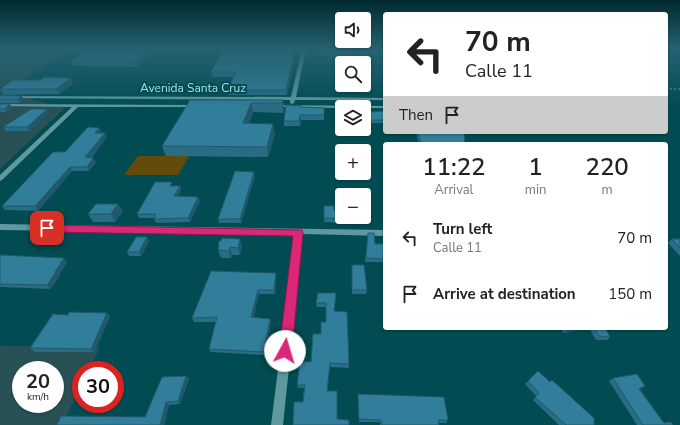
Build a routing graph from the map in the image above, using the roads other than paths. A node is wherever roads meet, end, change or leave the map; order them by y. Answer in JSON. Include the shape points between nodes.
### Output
{"nodes":[{"id":1,"x":300,"y":69,"type":"edge"},
{"id":2,"x":0,"y":97,"type":"edge"},
{"id":3,"x":84,"y":98,"type":"junction"},
{"id":4,"x":293,"y":99,"type":"junction"},
{"id":5,"x":383,"y":100,"type":"edge"},
{"id":6,"x":0,"y":105,"type":"edge"},
{"id":7,"x":76,"y":106,"type":"junction"},
{"id":8,"x":204,"y":106,"type":"edge"},
{"id":9,"x":268,"y":106,"type":"edge"},
{"id":10,"x":292,"y":106,"type":"junction"},
{"id":11,"x":383,"y":107,"type":"edge"},
{"id":12,"x":0,"y":179,"type":"edge"},
{"id":13,"x":0,"y":227,"type":"edge"},
{"id":14,"x":299,"y":233,"type":"junction"},
{"id":15,"x":383,"y":233,"type":"edge"},
{"id":16,"x":277,"y":425,"type":"edge"}],
"edges":[{"from":1,"to":4,"type":"street"},
{"from":2,"to":3,"type":"street","name":"Avenida Santa Cruz"},
{"from":3,"to":4,"type":"street","name":"Avenida Santa Cruz"},
{"from":3,"to":7,"type":"street"},
{"from":4,"to":5,"type":"street","name":"Avenida Santa Cruz"},
{"from":4,"to":10,"type":"street"},
{"from":6,"to":7,"type":"street","name":"Avenida Santa Cruz"},
{"from":7,"to":8,"type":"street","name":"Avenida Santa Cruz"},
{"from":7,"to":12,"type":"street"},
{"from":9,"to":10,"type":"street"},
{"from":10,"to":11,"type":"street"},
{"from":13,"to":14,"type":"street"},
{"from":14,"to":15,"type":"street"},
{"from":14,"to":16,"type":"street"}]}
